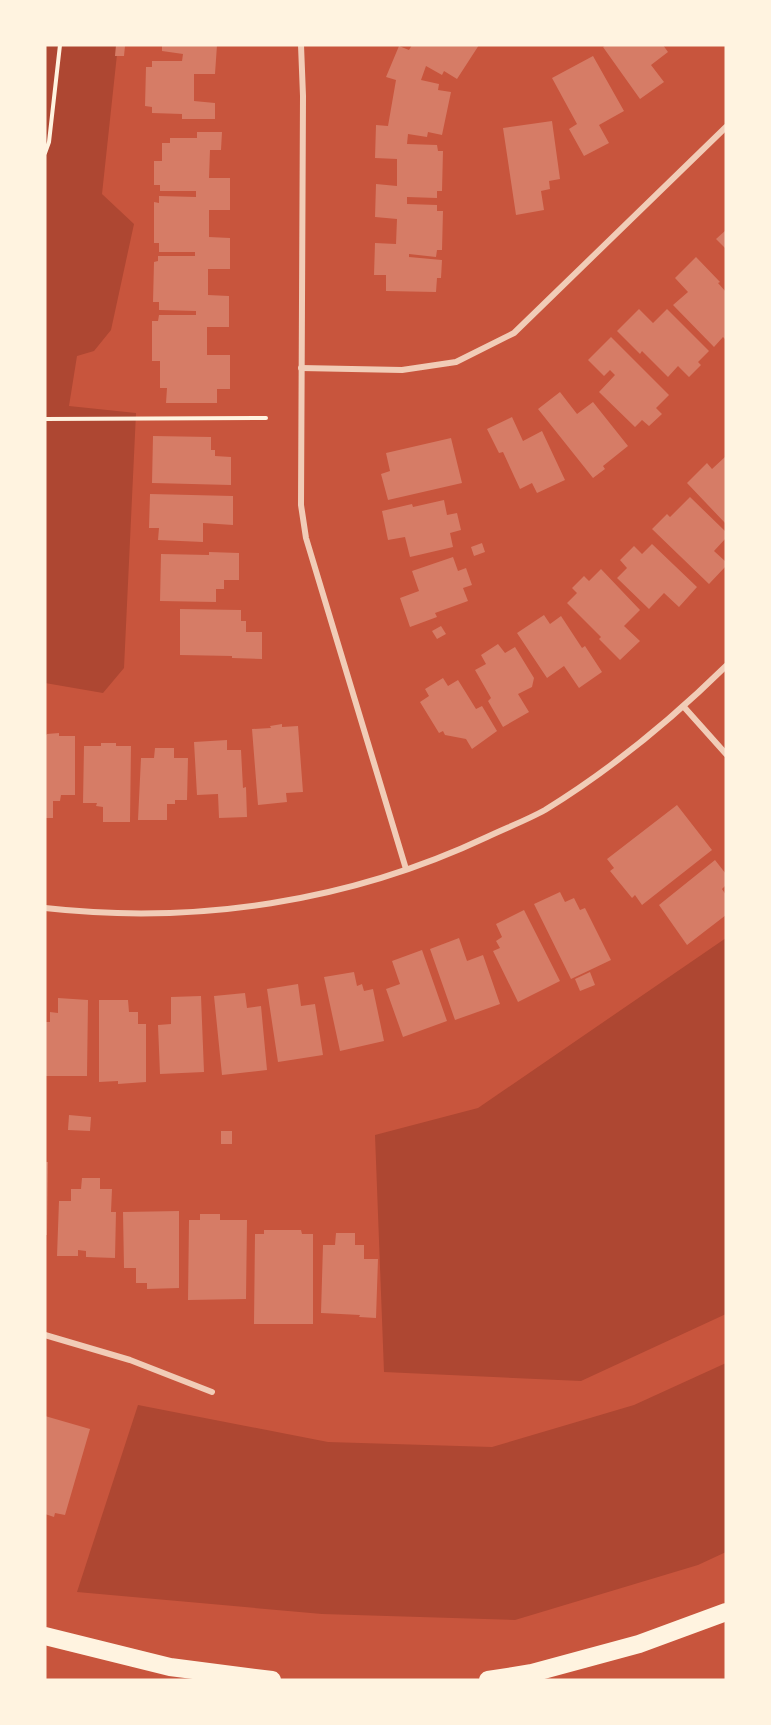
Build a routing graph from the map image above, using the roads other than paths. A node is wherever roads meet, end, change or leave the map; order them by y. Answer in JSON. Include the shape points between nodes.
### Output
{"nodes":[{"id":1,"x":301,"y":45,"type":"edge"},
{"id":2,"x":726,"y":127,"type":"edge"},
{"id":3,"x":301,"y":368,"type":"junction"},
{"id":4,"x":726,"y":666,"type":"edge"},
{"id":5,"x":684,"y":707,"type":"junction"},
{"id":6,"x":726,"y":754,"type":"edge"},
{"id":7,"x":406,"y":869,"type":"junction"},
{"id":8,"x":45,"y":908,"type":"edge"},
{"id":9,"x":45,"y":1335,"type":"edge"},
{"id":10,"x":212,"y":1392,"type":"dead end"},
{"id":11,"x":726,"y":1612,"type":"edge"},
{"id":12,"x":45,"y":1636,"type":"edge"},
{"id":13,"x":272,"y":1680,"type":"edge"},
{"id":14,"x":489,"y":1680,"type":"edge"}],
"edges":[{"from":1,"to":3,"type":"street"},
{"from":2,"to":3,"type":"street","via":[[514,333],[456,362],[402,370]]},
{"from":3,"to":7,"type":"street","via":[[301,505],[306,538]]},
{"from":4,"to":5,"type":"street"},
{"from":5,"to":6,"type":"street"},
{"from":5,"to":7,"type":"street","via":[[543,811]]},
{"from":7,"to":8,"type":"street","via":[[360,885],[234,909],[139,914]]},
{"from":9,"to":10,"type":"street","via":[[130,1360]]},
{"from":11,"to":14,"type":"highway","via":[[639,1644],[532,1673]]},
{"from":12,"to":13,"type":"highway","via":[[170,1667]]}]}
